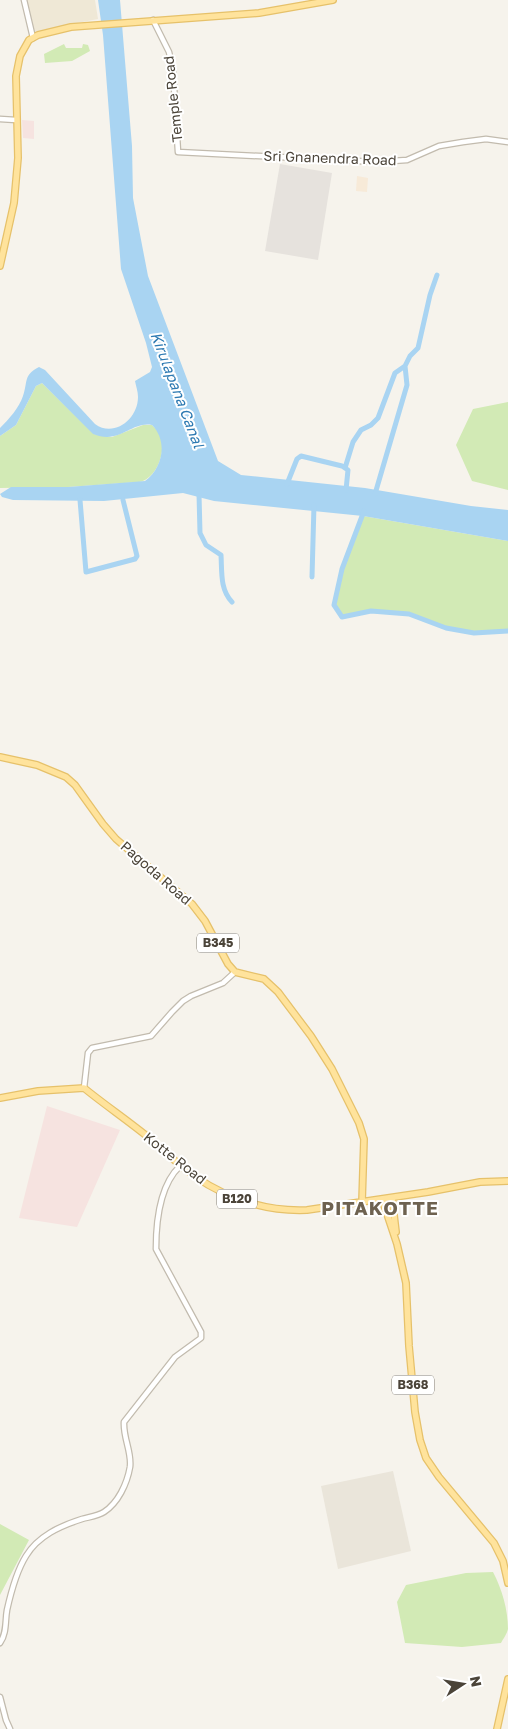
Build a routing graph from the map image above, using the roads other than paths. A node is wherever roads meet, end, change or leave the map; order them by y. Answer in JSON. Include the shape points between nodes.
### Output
{"nodes":[{"id":1,"x":24,"y":0,"type":"edge"},
{"id":2,"x":333,"y":0,"type":"edge"},
{"id":3,"x":153,"y":20,"type":"junction"},
{"id":4,"x":33,"y":38,"type":"junction"},
{"id":5,"x":0,"y":119,"type":"edge"},
{"id":6,"x":16,"y":120,"type":"junction"},
{"id":7,"x":508,"y":142,"type":"edge"},
{"id":8,"x":178,"y":152,"type":"joint"},
{"id":9,"x":0,"y":266,"type":"edge"},
{"id":10,"x":0,"y":757,"type":"edge"},
{"id":11,"x":236,"y":972,"type":"junction"},
{"id":12,"x":84,"y":1088,"type":"junction"},
{"id":13,"x":0,"y":1098,"type":"edge"},
{"id":14,"x":180,"y":1166,"type":"junction"},
{"id":15,"x":508,"y":1181,"type":"edge"},
{"id":16,"x":392,"y":1198,"type":"junction"},
{"id":17,"x":382,"y":1199,"type":"junction"},
{"id":18,"x":362,"y":1202,"type":"junction"},
{"id":19,"x":397,"y":1244,"type":"junction"},
{"id":20,"x":508,"y":1583,"type":"edge"},
{"id":21,"x":0,"y":1643,"type":"edge"},
{"id":22,"x":508,"y":1679,"type":"edge"},
{"id":23,"x":0,"y":1697,"type":"edge"},
{"id":24,"x":10,"y":1729,"type":"edge"},
{"id":25,"x":497,"y":1729,"type":"edge"}],
"edges":[{"from":1,"to":4,"type":"street"},
{"from":2,"to":3,"type":"main road","via":[[259,13]]},
{"from":3,"to":4,"type":"main road","via":[[71,27]]},
{"from":3,"to":8,"type":"street","name":"Temple Road","via":[[169,52],[173,70]]},
{"from":4,"to":6,"type":"main road","via":[[22,50],[18,65]]},
{"from":5,"to":6,"type":"street"},
{"from":6,"to":9,"type":"main road","via":[[18,158],[14,203]]},
{"from":7,"to":8,"type":"street","name":"Sri Gnanendra Road","via":[[486,139],[463,142],[439,146],[406,160],[377,162]]},
{"from":10,"to":11,"type":"main road","name":"Pagoda Road","number":"B345","via":[[36,764],[66,777],[75,785],[116,839],[192,904]]},
{"from":11,"to":12,"type":"street","via":[[223,983],[183,1001],[151,1036],[92,1048],[88,1053]]},
{"from":11,"to":18,"type":"main road","number":"B345","via":[[264,978],[278,992],[332,1069],[364,1139]]},
{"from":12,"to":13,"type":"main road"},
{"from":12,"to":14,"type":"main road","name":"Kotte Road","number":"B120"},
{"from":14,"to":18,"type":"main road","name":"Kotte Road","number":"B120","via":[[224,1194],[254,1205],[294,1210]]},
{"from":14,"to":21,"type":"street","via":[[173,1173],[162,1199],[156,1249],[201,1332],[201,1338],[175,1357],[124,1422],[130,1467],[113,1504],[102,1513],[63,1525],[41,1538],[27,1555],[14,1585]]},
{"from":15,"to":16,"type":"main road","name":"Kotte Road","number":"B120","via":[[480,1182]]},
{"from":16,"to":17,"type":"main road","name":"Kotte Road","number":"B120"},
{"from":16,"to":19,"type":"main road","number":"B368"},
{"from":17,"to":18,"type":"main road","name":"Kotte Road","number":"B120"},
{"from":17,"to":19,"type":"main road","number":"B368"},
{"from":19,"to":20,"type":"main road","number":"B368","via":[[406,1287],[408,1346],[420,1440],[438,1477],[494,1543],[503,1561]]},
{"from":22,"to":25,"type":"main road"},
{"from":23,"to":24,"type":"street"}]}
